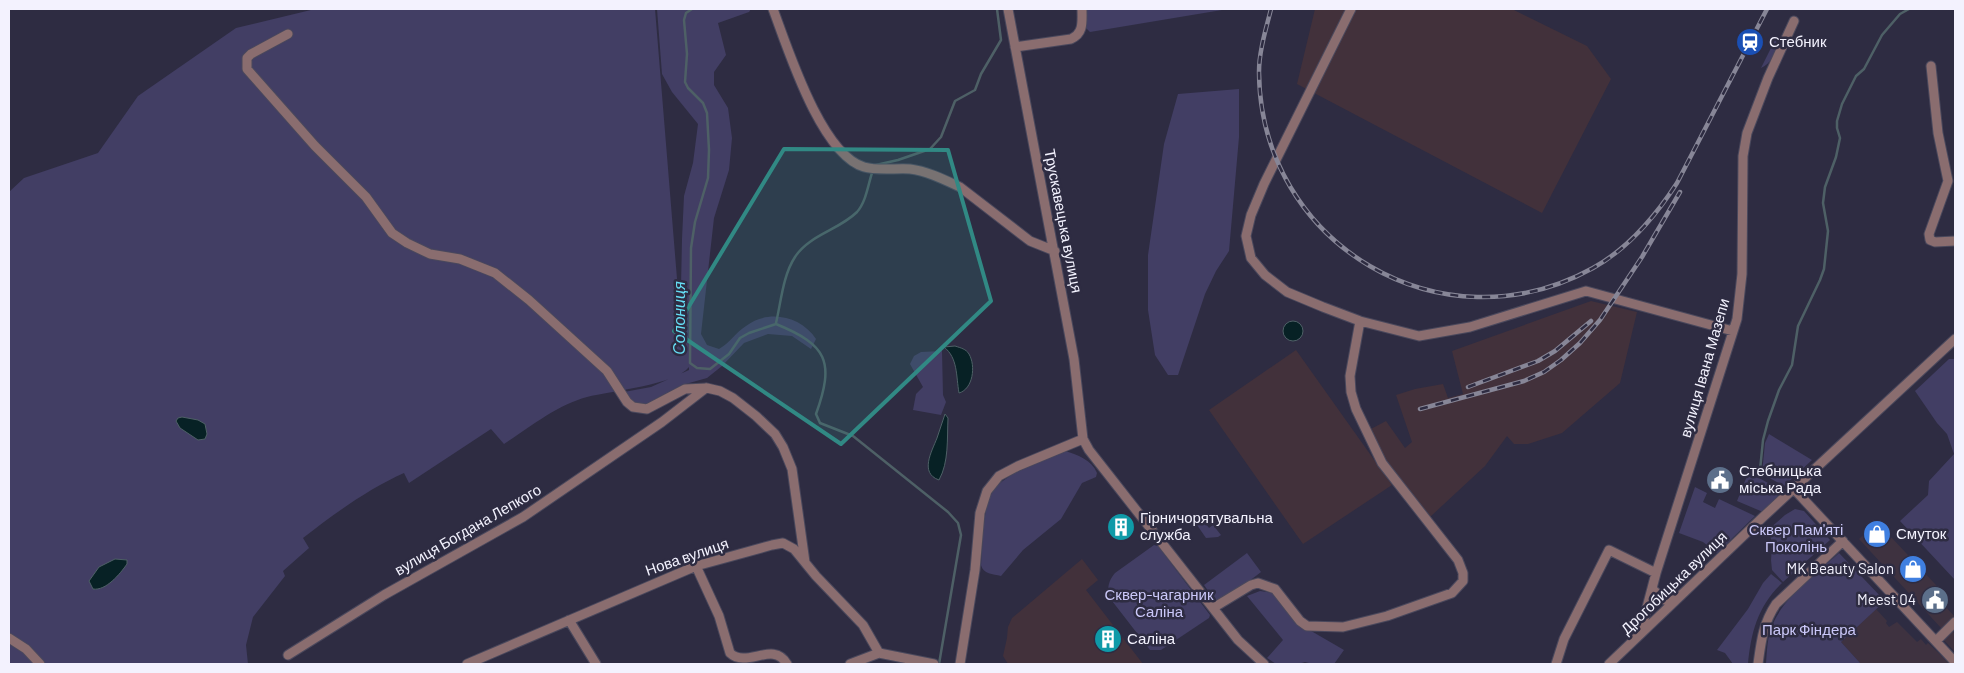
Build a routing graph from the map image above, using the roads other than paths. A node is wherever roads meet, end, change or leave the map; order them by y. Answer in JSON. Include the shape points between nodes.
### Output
{"nodes":[{"id":1,"x":773,"y":9,"type":"edge"},
{"id":2,"x":1008,"y":9,"type":"edge"},
{"id":3,"x":1082,"y":9,"type":"edge"},
{"id":4,"x":1351,"y":9,"type":"edge"},
{"id":5,"x":1794,"y":21,"type":"dead end"},
{"id":6,"x":288,"y":34,"type":"dead end"},
{"id":7,"x":1015,"y":47,"type":"junction"},
{"id":8,"x":1931,"y":66,"type":"dead end"},
{"id":9,"x":1955,"y":241,"type":"edge"},
{"id":10,"x":1055,"y":251,"type":"junction"},
{"id":11,"x":1360,"y":321,"type":"junction"},
{"id":12,"x":1733,"y":331,"type":"junction"},
{"id":13,"x":1955,"y":339,"type":"edge"},
{"id":14,"x":707,"y":388,"type":"junction"},
{"id":15,"x":1083,"y":439,"type":"junction"},
{"id":16,"x":1794,"y":489,"type":"junction"},
{"id":17,"x":1843,"y":541,"type":"junction"},
{"id":18,"x":805,"y":562,"type":"junction"},
{"id":19,"x":696,"y":566,"type":"junction"},
{"id":20,"x":1656,"y":573,"type":"junction"},
{"id":21,"x":1652,"y":590,"type":"junction"},
{"id":22,"x":1676,"y":600,"type":"junction"},
{"id":23,"x":1213,"y":608,"type":"junction"},
{"id":24,"x":569,"y":620,"type":"junction"},
{"id":25,"x":1955,"y":622,"type":"edge"},
{"id":26,"x":1640,"y":634,"type":"junction"},
{"id":27,"x":9,"y":638,"type":"edge"},
{"id":28,"x":1936,"y":641,"type":"junction"},
{"id":29,"x":879,"y":653,"type":"junction"},
{"id":30,"x":288,"y":655,"type":"dead end"},
{"id":31,"x":1955,"y":662,"type":"edge"},
{"id":32,"x":1258,"y":663,"type":"edge"},
{"id":33,"x":40,"y":664,"type":"edge"},
{"id":34,"x":467,"y":664,"type":"edge"},
{"id":35,"x":596,"y":664,"type":"edge"},
{"id":36,"x":787,"y":664,"type":"edge"},
{"id":37,"x":850,"y":664,"type":"edge"},
{"id":38,"x":874,"y":664,"type":"edge"},
{"id":39,"x":934,"y":664,"type":"edge"},
{"id":40,"x":960,"y":664,"type":"edge"},
{"id":41,"x":1556,"y":664,"type":"edge"},
{"id":42,"x":1609,"y":664,"type":"edge"},
{"id":43,"x":1758,"y":664,"type":"edge"}],
"edges":[{"from":1,"to":10,"type":"street","via":[[814,112],[846,157],[864,167],[912,169],[949,181],[1030,240]]},
{"from":2,"to":7,"type":"street","name":"Трускавецька вулиця"},
{"from":3,"to":7,"type":"street","via":[[1082,28],[1078,36]]},
{"from":4,"to":11,"type":"street","via":[[1264,184],[1246,236],[1251,258],[1265,275],[1287,292]]},
{"from":5,"to":12,"type":"street","name":"вулиця Івана Мазепи","via":[[1754,112],[1744,143],[1742,274]]},
{"from":6,"to":14,"type":"street","via":[[251,54],[247,58],[247,69],[315,146],[366,197],[383,223],[399,239],[430,254],[460,259],[495,272],[606,371],[633,407],[647,408],[685,389]]},
{"from":7,"to":10,"type":"street","name":"Трускавецька вулиця"},
{"from":8,"to":9,"type":"street","via":[[1938,133],[1948,181],[1929,234],[1930,240],[1935,242]]},
{"from":10,"to":15,"type":"street","name":"Трускавецька вулиця","via":[[1074,359]]},
{"from":11,"to":12,"type":"street","via":[[1419,336],[1434,335],[1586,291]]},
{"from":11,"to":23,"type":"street","via":[[1350,376],[1356,409],[1382,463],[1458,560],[1463,581],[1452,594],[1343,627],[1307,626],[1275,589],[1258,583]]},
{"from":12,"to":20,"type":"street","name":"вулиця Івана Мазепи"},
{"from":13,"to":16,"type":"street","name":"Дрогобицька вулиця"},
{"from":14,"to":18,"type":"street","via":[[733,398],[775,434],[783,447],[792,469]]},
{"from":14,"to":30,"type":"street","name":"вулиця Богдана Лепкого","via":[[523,518],[384,595]]},
{"from":15,"to":23,"type":"street","name":"Трускавецька вулиця"},
{"from":15,"to":40,"type":"street","via":[[1006,473],[987,491],[980,514]]},
{"from":16,"to":17,"type":"street"},
{"from":16,"to":22,"type":"street","name":"Дрогобицька вулиця"},
{"from":17,"to":28,"type":"street"},
{"from":17,"to":43,"type":"street","via":[[1776,604],[1762,635]]},
{"from":18,"to":19,"type":"street","name":"Нова вулиця","via":[[794,549],[782,544]]},
{"from":18,"to":29,"type":"street","name":"Нова вулиця","via":[[863,625]]},
{"from":19,"to":24,"type":"street","name":"Нова вулиця"},
{"from":19,"to":36,"type":"street","via":[[719,616],[730,653],[745,658],[774,653]]},
{"from":20,"to":21,"type":"street","name":"вулиця Івана Мазепи"},
{"from":20,"to":41,"type":"street","via":[[1608,550],[1564,640]]},
{"from":21,"to":22,"type":"street","via":[[1665,600]]},
{"from":21,"to":26,"type":"street","name":"вулиця Івана Мазепи"},
{"from":22,"to":26,"type":"street","name":"Дрогобицька вулиця"},
{"from":23,"to":32,"type":"street","name":"Трускавецька вулиця"},
{"from":24,"to":34,"type":"street","name":"Нова вулиця"},
{"from":24,"to":35,"type":"street"},
{"from":25,"to":28,"type":"street"},
{"from":26,"to":42,"type":"street","name":"Дрогобицька вулиця"},
{"from":27,"to":33,"type":"street"},
{"from":28,"to":31,"type":"street"},
{"from":29,"to":37,"type":"street"},
{"from":29,"to":38,"type":"street"},
{"from":29,"to":39,"type":"street"}]}
